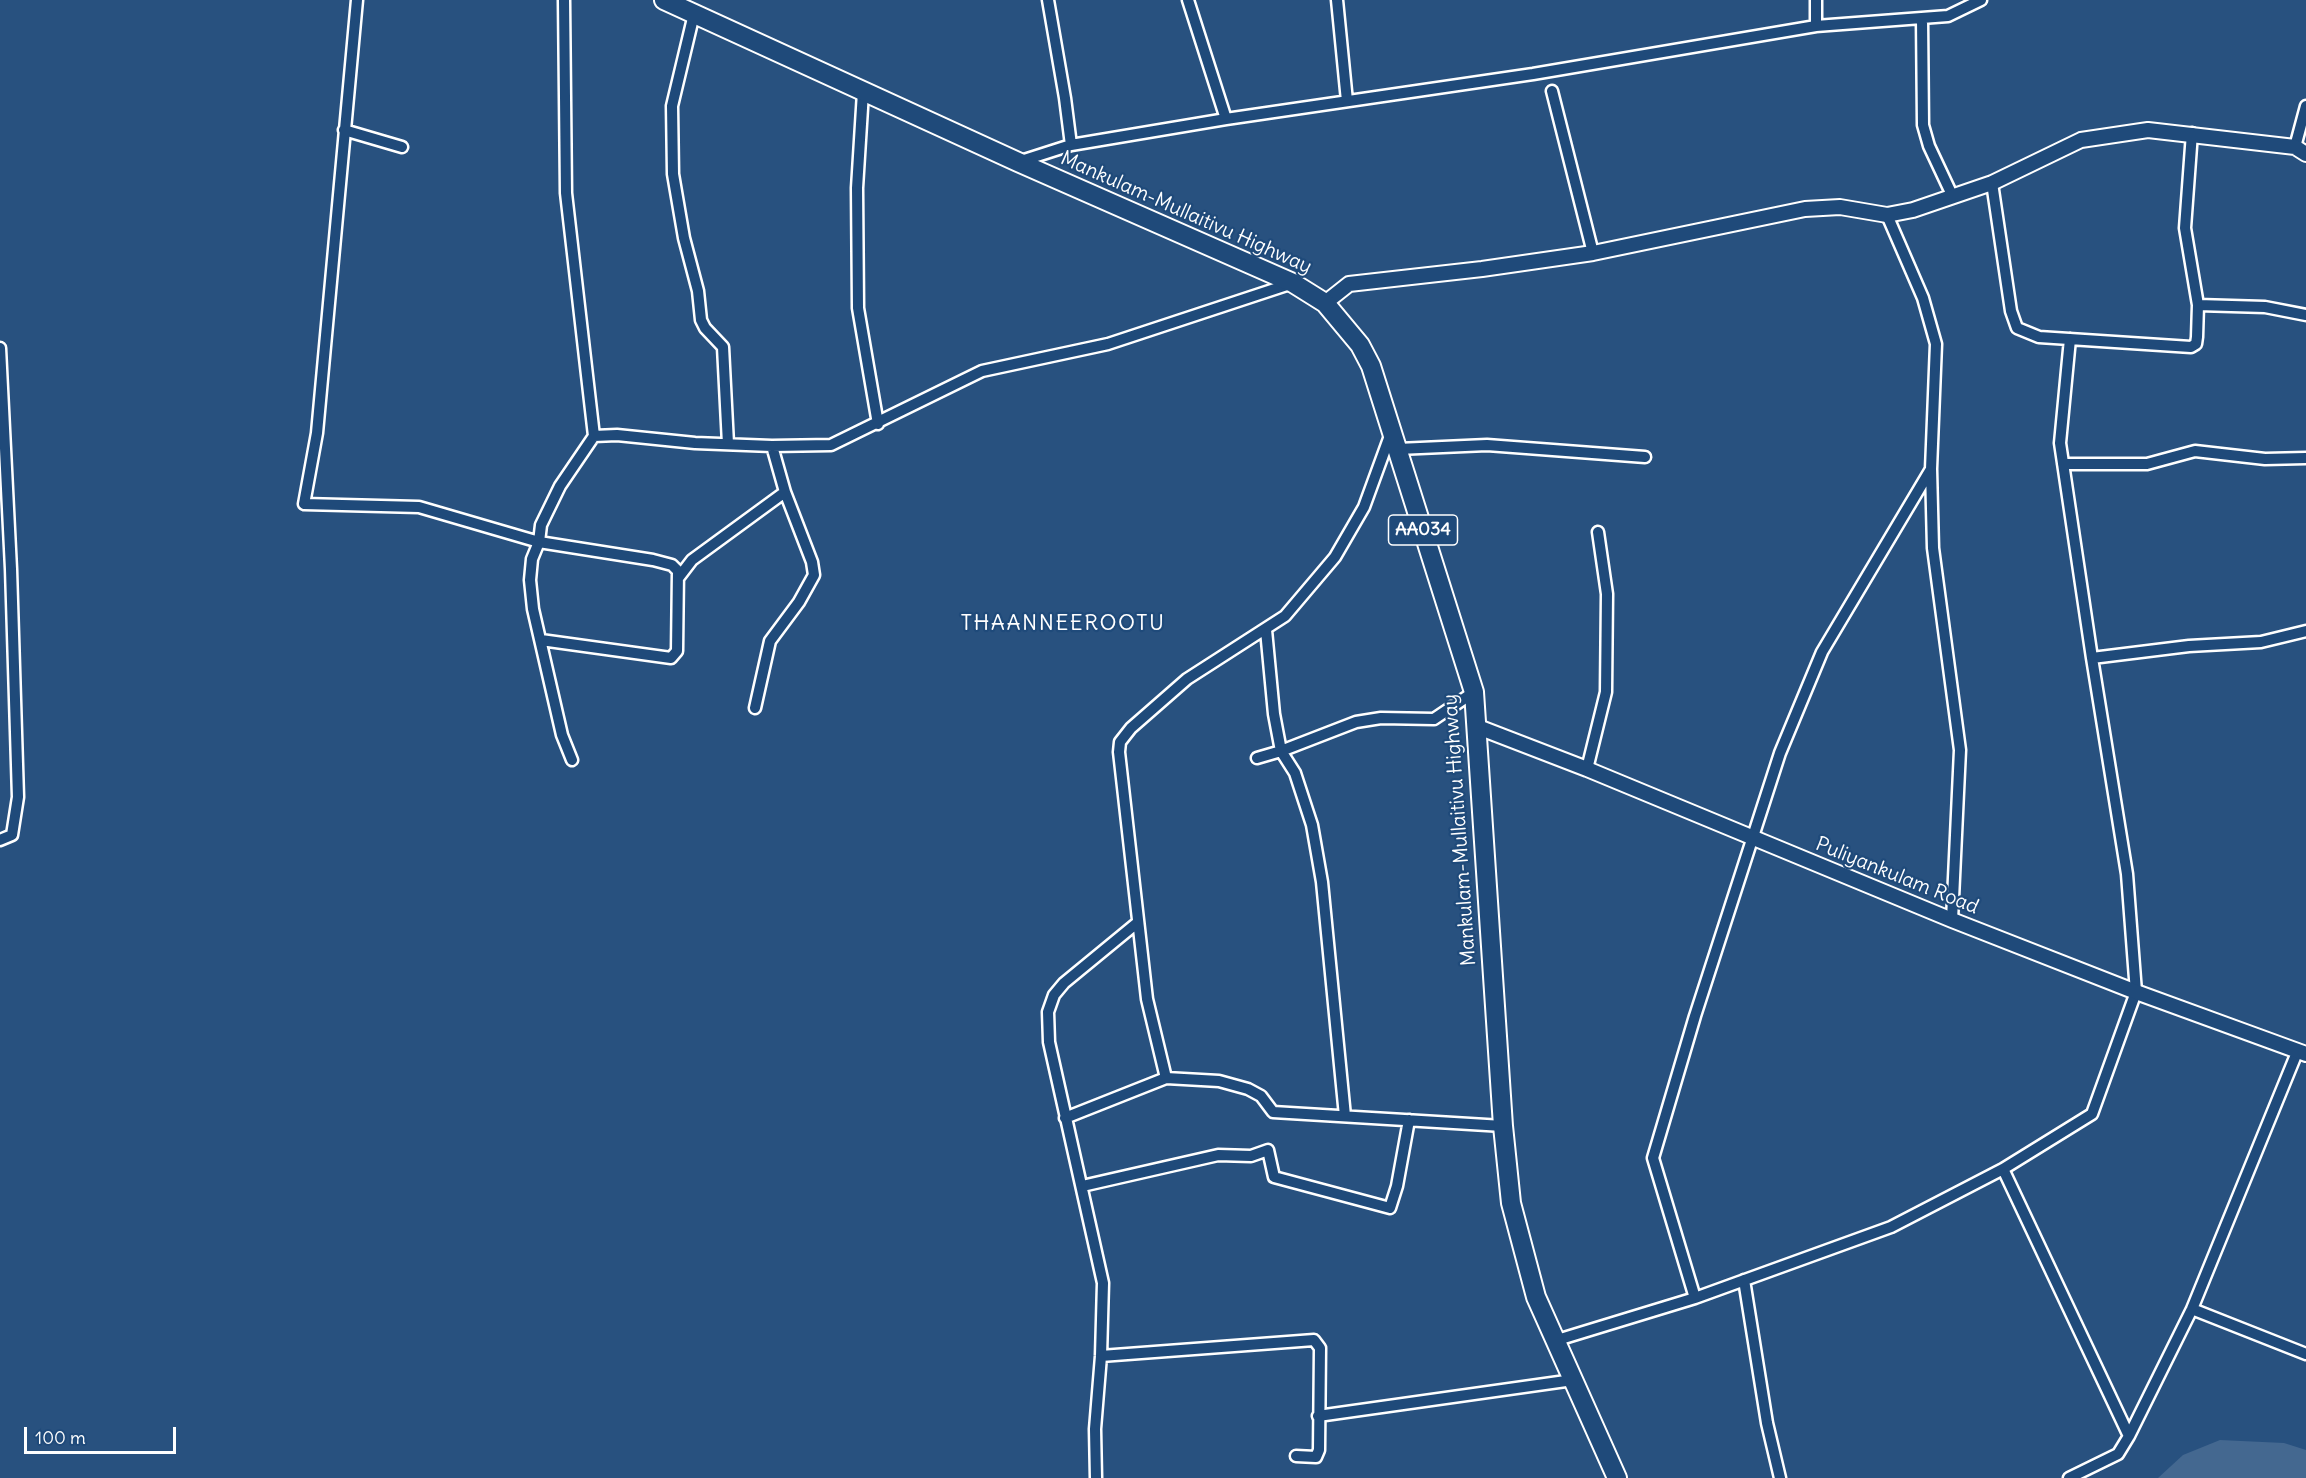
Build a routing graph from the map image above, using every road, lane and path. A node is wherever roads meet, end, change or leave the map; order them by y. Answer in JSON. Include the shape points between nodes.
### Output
{"nodes":[{"id":1,"x":357,"y":0,"type":"edge"},
{"id":2,"x":564,"y":0,"type":"edge"},
{"id":3,"x":664,"y":0,"type":"edge"},
{"id":4,"x":1048,"y":0,"type":"edge"},
{"id":5,"x":1188,"y":0,"type":"edge"},
{"id":6,"x":1337,"y":0,"type":"edge"},
{"id":7,"x":1816,"y":0,"type":"edge"},
{"id":8,"x":1981,"y":0,"type":"edge"},
{"id":9,"x":694,"y":14,"type":"junction"},
{"id":10,"x":1922,"y":19,"type":"junction"},
{"id":11,"x":1816,"y":26,"type":"junction"},
{"id":12,"x":1552,"y":91,"type":"dead end"},
{"id":13,"x":862,"y":92,"type":"junction"},
{"id":14,"x":1347,"y":101,"type":"junction"},
{"id":15,"x":2306,"y":106,"type":"edge"},
{"id":16,"x":1226,"y":119,"type":"junction"},
{"id":17,"x":344,"y":130,"type":"junction"},
{"id":18,"x":2192,"y":133,"type":"junction"},
{"id":19,"x":1071,"y":145,"type":"junction"},
{"id":20,"x":402,"y":147,"type":"dead end"},
{"id":21,"x":2301,"y":150,"type":"edge"},
{"id":22,"x":1018,"y":162,"type":"junction"},
{"id":23,"x":1992,"y":183,"type":"junction"},
{"id":24,"x":1952,"y":195,"type":"junction"},
{"id":25,"x":1887,"y":215,"type":"junction"},
{"id":26,"x":1593,"y":253,"type":"junction"},
{"id":27,"x":1293,"y":283,"type":"junction"},
{"id":28,"x":1325,"y":303,"type":"junction"},
{"id":29,"x":2198,"y":305,"type":"junction"},
{"id":30,"x":2306,"y":315,"type":"edge"},
{"id":31,"x":2070,"y":339,"type":"junction"},
{"id":32,"x":0,"y":348,"type":"edge"},
{"id":33,"x":878,"y":424,"type":"junction"},
{"id":34,"x":1392,"y":432,"type":"junction"},
{"id":35,"x":594,"y":436,"type":"junction"},
{"id":36,"x":728,"y":444,"type":"junction"},
{"id":37,"x":772,"y":446,"type":"junction"},
{"id":38,"x":1398,"y":449,"type":"junction"},
{"id":39,"x":1645,"y":457,"type":"dead end"},
{"id":40,"x":2306,"y":458,"type":"edge"},
{"id":41,"x":2063,"y":464,"type":"junction"},
{"id":42,"x":1930,"y":469,"type":"junction"},
{"id":43,"x":785,"y":492,"type":"junction"},
{"id":44,"x":1598,"y":532,"type":"dead end"},
{"id":45,"x":539,"y":542,"type":"junction"},
{"id":46,"x":6,"y":569,"type":"edge"},
{"id":47,"x":679,"y":578,"type":"junction"},
{"id":48,"x":1266,"y":630,"type":"junction"},
{"id":49,"x":2306,"y":631,"type":"edge"},
{"id":50,"x":541,"y":640,"type":"junction"},
{"id":51,"x":2092,"y":658,"type":"junction"},
{"id":52,"x":1474,"y":693,"type":"junction"},
{"id":53,"x":755,"y":708,"type":"dead end"},
{"id":54,"x":1478,"y":727,"type":"junction"},
{"id":55,"x":1281,"y":751,"type":"junction"},
{"id":56,"x":1257,"y":758,"type":"dead end"},
{"id":57,"x":572,"y":760,"type":"dead end"},
{"id":58,"x":1587,"y":769,"type":"junction"},
{"id":59,"x":1752,"y":839,"type":"junction"},
{"id":60,"x":0,"y":840,"type":"edge"},
{"id":61,"x":1952,"y":920,"type":"junction"},
{"id":62,"x":1137,"y":923,"type":"junction"},
{"id":63,"x":2136,"y":992,"type":"junction"},
{"id":64,"x":2302,"y":1052,"type":"edge"},
{"id":65,"x":1166,"y":1078,"type":"junction"},
{"id":66,"x":1345,"y":1116,"type":"junction"},
{"id":67,"x":1065,"y":1118,"type":"junction"},
{"id":68,"x":1409,"y":1120,"type":"junction"},
{"id":69,"x":1503,"y":1126,"type":"junction"},
{"id":70,"x":2003,"y":1169,"type":"junction"},
{"id":71,"x":1082,"y":1186,"type":"junction"},
{"id":72,"x":1744,"y":1280,"type":"junction"},
{"id":73,"x":1695,"y":1298,"type":"junction"},
{"id":74,"x":2192,"y":1310,"type":"junction"},
{"id":75,"x":1554,"y":1341,"type":"junction"},
{"id":76,"x":2306,"y":1354,"type":"edge"},
{"id":77,"x":1101,"y":1356,"type":"junction"},
{"id":78,"x":1573,"y":1380,"type":"junction"},
{"id":79,"x":1318,"y":1416,"type":"junction"},
{"id":80,"x":2129,"y":1436,"type":"junction"},
{"id":81,"x":1296,"y":1456,"type":"dead end"},
{"id":82,"x":1096,"y":1478,"type":"edge"},
{"id":83,"x":1617,"y":1478,"type":"edge"},
{"id":84,"x":1780,"y":1478,"type":"edge"},
{"id":85,"x":2069,"y":1478,"type":"edge"}],
"edges":[{"from":1,"to":17,"type":"street"},
{"from":2,"to":35,"type":"street","via":[[566,193]]},
{"from":3,"to":9,"type":"highway","name":"Mankulam-Mullaitivu Highway","number":"AA034"},
{"from":4,"to":19,"type":"street"},
{"from":5,"to":16,"type":"street"},
{"from":6,"to":14,"type":"street"},
{"from":7,"to":11,"type":"street"},
{"from":8,"to":10,"type":"street","via":[[1948,16]]},
{"from":9,"to":13,"type":"highway","name":"Mankulam-Mullaitivu Highway","number":"AA034"},
{"from":9,"to":36,"type":"street","via":[[672,106],[673,174],[701,320],[723,347]]},
{"from":10,"to":11,"type":"street"},
{"from":10,"to":24,"type":"street","via":[[1923,125]]},
{"from":11,"to":14,"type":"street"},
{"from":12,"to":26,"type":"street"},
{"from":13,"to":22,"type":"highway","name":"Mankulam-Mullaitivu Highway","number":"AA034"},
{"from":13,"to":33,"type":"street","via":[[857,188],[858,308]]},
{"from":14,"to":16,"type":"street"},
{"from":15,"to":21,"type":"street"},
{"from":16,"to":19,"type":"street"},
{"from":17,"to":20,"type":"street"},
{"from":17,"to":45,"type":"street","via":[[317,433],[304,504],[419,507]]},
{"from":18,"to":21,"type":"street"},
{"from":18,"to":23,"type":"street","via":[[2148,130],[2081,140]]},
{"from":18,"to":29,"type":"street","via":[[2185,228]]},
{"from":19,"to":22,"type":"street"},
{"from":22,"to":27,"type":"highway","name":"Mankulam-Mullaitivu Highway","number":"AA034"},
{"from":23,"to":24,"type":"street"},
{"from":23,"to":31,"type":"street","via":[[2011,311],[2017,328],[2039,337]]},
{"from":24,"to":25,"type":"street"},
{"from":25,"to":26,"type":"street","via":[[1840,207],[1805,209]]},
{"from":25,"to":42,"type":"street","via":[[1923,298],[1936,344]]},
{"from":26,"to":28,"type":"street","via":[[1349,284]]},
{"from":27,"to":28,"type":"highway","name":"Mankulam-Mullaitivu Highway","number":"AA034"},
{"from":27,"to":33,"type":"street","via":[[1108,344],[982,371]]},
{"from":28,"to":34,"type":"highway","name":"Mankulam-Mullaitivu Highway","number":"AA034","via":[[1360,345],[1371,366]]},
{"from":29,"to":30,"type":"street","via":[[2265,307]]},
{"from":29,"to":31,"type":"street","via":[[2198,337],[2191,347]]},
{"from":31,"to":41,"type":"street","via":[[2060,443]]},
{"from":32,"to":46,"type":"street"},
{"from":33,"to":37,"type":"street","via":[[831,445]]},
{"from":34,"to":38,"type":"highway","name":"Mankulam-Mullaitivu Highway","number":"AA034"},
{"from":34,"to":48,"type":"street","via":[[1364,507],[1335,557],[1285,616]]},
{"from":35,"to":36,"type":"street"},
{"from":35,"to":45,"type":"street","via":[[560,486],[541,525]]},
{"from":36,"to":37,"type":"street"},
{"from":37,"to":43,"type":"street"},
{"from":38,"to":39,"type":"street","via":[[1487,445]]},
{"from":38,"to":52,"type":"highway","name":"Mankulam-Mullaitivu Highway","number":"AA034"},
{"from":40,"to":41,"type":"street","via":[[2265,459],[2196,451],[2147,464]]},
{"from":41,"to":51,"type":"street"},
{"from":42,"to":59,"type":"street","via":[[1822,652],[1780,753]]},
{"from":42,"to":61,"type":"street","via":[[1933,548],[1960,750]]},
{"from":43,"to":47,"type":"street","via":[[692,560]]},
{"from":43,"to":53,"type":"street","via":[[814,575],[770,641]]},
{"from":44,"to":58,"type":"street","via":[[1607,594],[1606,692]]},
{"from":45,"to":47,"type":"street","via":[[653,560],[672,565]]},
{"from":45,"to":50,"type":"street","via":[[530,580],[532,609]]},
{"from":46,"to":60,"type":"street","via":[[18,796],[12,835]]},
{"from":47,"to":50,"type":"street","via":[[677,651],[671,658]]},
{"from":48,"to":55,"type":"street"},
{"from":48,"to":62,"type":"street","via":[[1187,679],[1120,742]]},
{"from":49,"to":51,"type":"street","via":[[2261,642]]},
{"from":50,"to":57,"type":"street","via":[[562,735]]},
{"from":51,"to":63,"type":"street","via":[[2127,874]]},
{"from":52,"to":54,"type":"highway","name":"Mankulam-Mullaitivu Highway","number":"AA034"},
{"from":52,"to":55,"type":"street","via":[[1434,719],[1381,718],[1356,722]]},
{"from":54,"to":58,"type":"street","name":"Puliyankulam Road"},
{"from":54,"to":69,"type":"highway","name":"Mankulam-Mullaitivu Highway","number":"AA034"},
{"from":55,"to":56,"type":"street"},
{"from":55,"to":66,"type":"street","via":[[1294,773],[1312,825],[1322,882]]},
{"from":58,"to":59,"type":"street","name":"Puliyankulam Road"},
{"from":59,"to":61,"type":"street","name":"Puliyankulam Road"},
{"from":59,"to":73,"type":"street","via":[[1653,1158]]},
{"from":61,"to":63,"type":"street","name":"Puliyankulam Road"},
{"from":62,"to":65,"type":"street","via":[[1147,999]]},
{"from":62,"to":67,"type":"street","via":[[1054,995],[1048,1012],[1049,1042]]},
{"from":63,"to":64,"type":"street","name":"Puliyankulam Road"},
{"from":63,"to":70,"type":"street","via":[[2092,1114]]},
{"from":64,"to":74,"type":"street"},
{"from":65,"to":66,"type":"street","via":[[1219,1081],[1248,1089],[1261,1096],[1273,1112]]},
{"from":65,"to":67,"type":"street"},
{"from":66,"to":68,"type":"street"},
{"from":67,"to":71,"type":"street"},
{"from":68,"to":69,"type":"street"},
{"from":68,"to":71,"type":"street","via":[[1390,1208],[1274,1177],[1268,1150],[1251,1156],[1218,1155]]},
{"from":69,"to":75,"type":"highway","name":"Mankulam-Mullaitivu Highway","number":"AA034","via":[[1514,1215],[1536,1297]]},
{"from":70,"to":72,"type":"street","via":[[1891,1227]]},
{"from":70,"to":80,"type":"street"},
{"from":71,"to":77,"type":"street","via":[[1103,1283]]},
{"from":72,"to":73,"type":"street"},
{"from":72,"to":84,"type":"street","via":[[1767,1424]]},
{"from":73,"to":75,"type":"street"},
{"from":74,"to":76,"type":"street"},
{"from":74,"to":80,"type":"street"},
{"from":75,"to":78,"type":"highway","name":"Mankulam-Mullaitivu Highway","number":"AA034"},
{"from":77,"to":79,"type":"street","via":[[1314,1340],[1320,1348]]},
{"from":77,"to":82,"type":"street","via":[[1095,1429]]},
{"from":78,"to":79,"type":"street"},
{"from":78,"to":83,"type":"highway","name":"Mankulam-Mullaitivu Highway","number":"AA034"},
{"from":79,"to":81,"type":"street","via":[[1316,1457]]},
{"from":80,"to":85,"type":"street","via":[[2118,1454]]}]}
